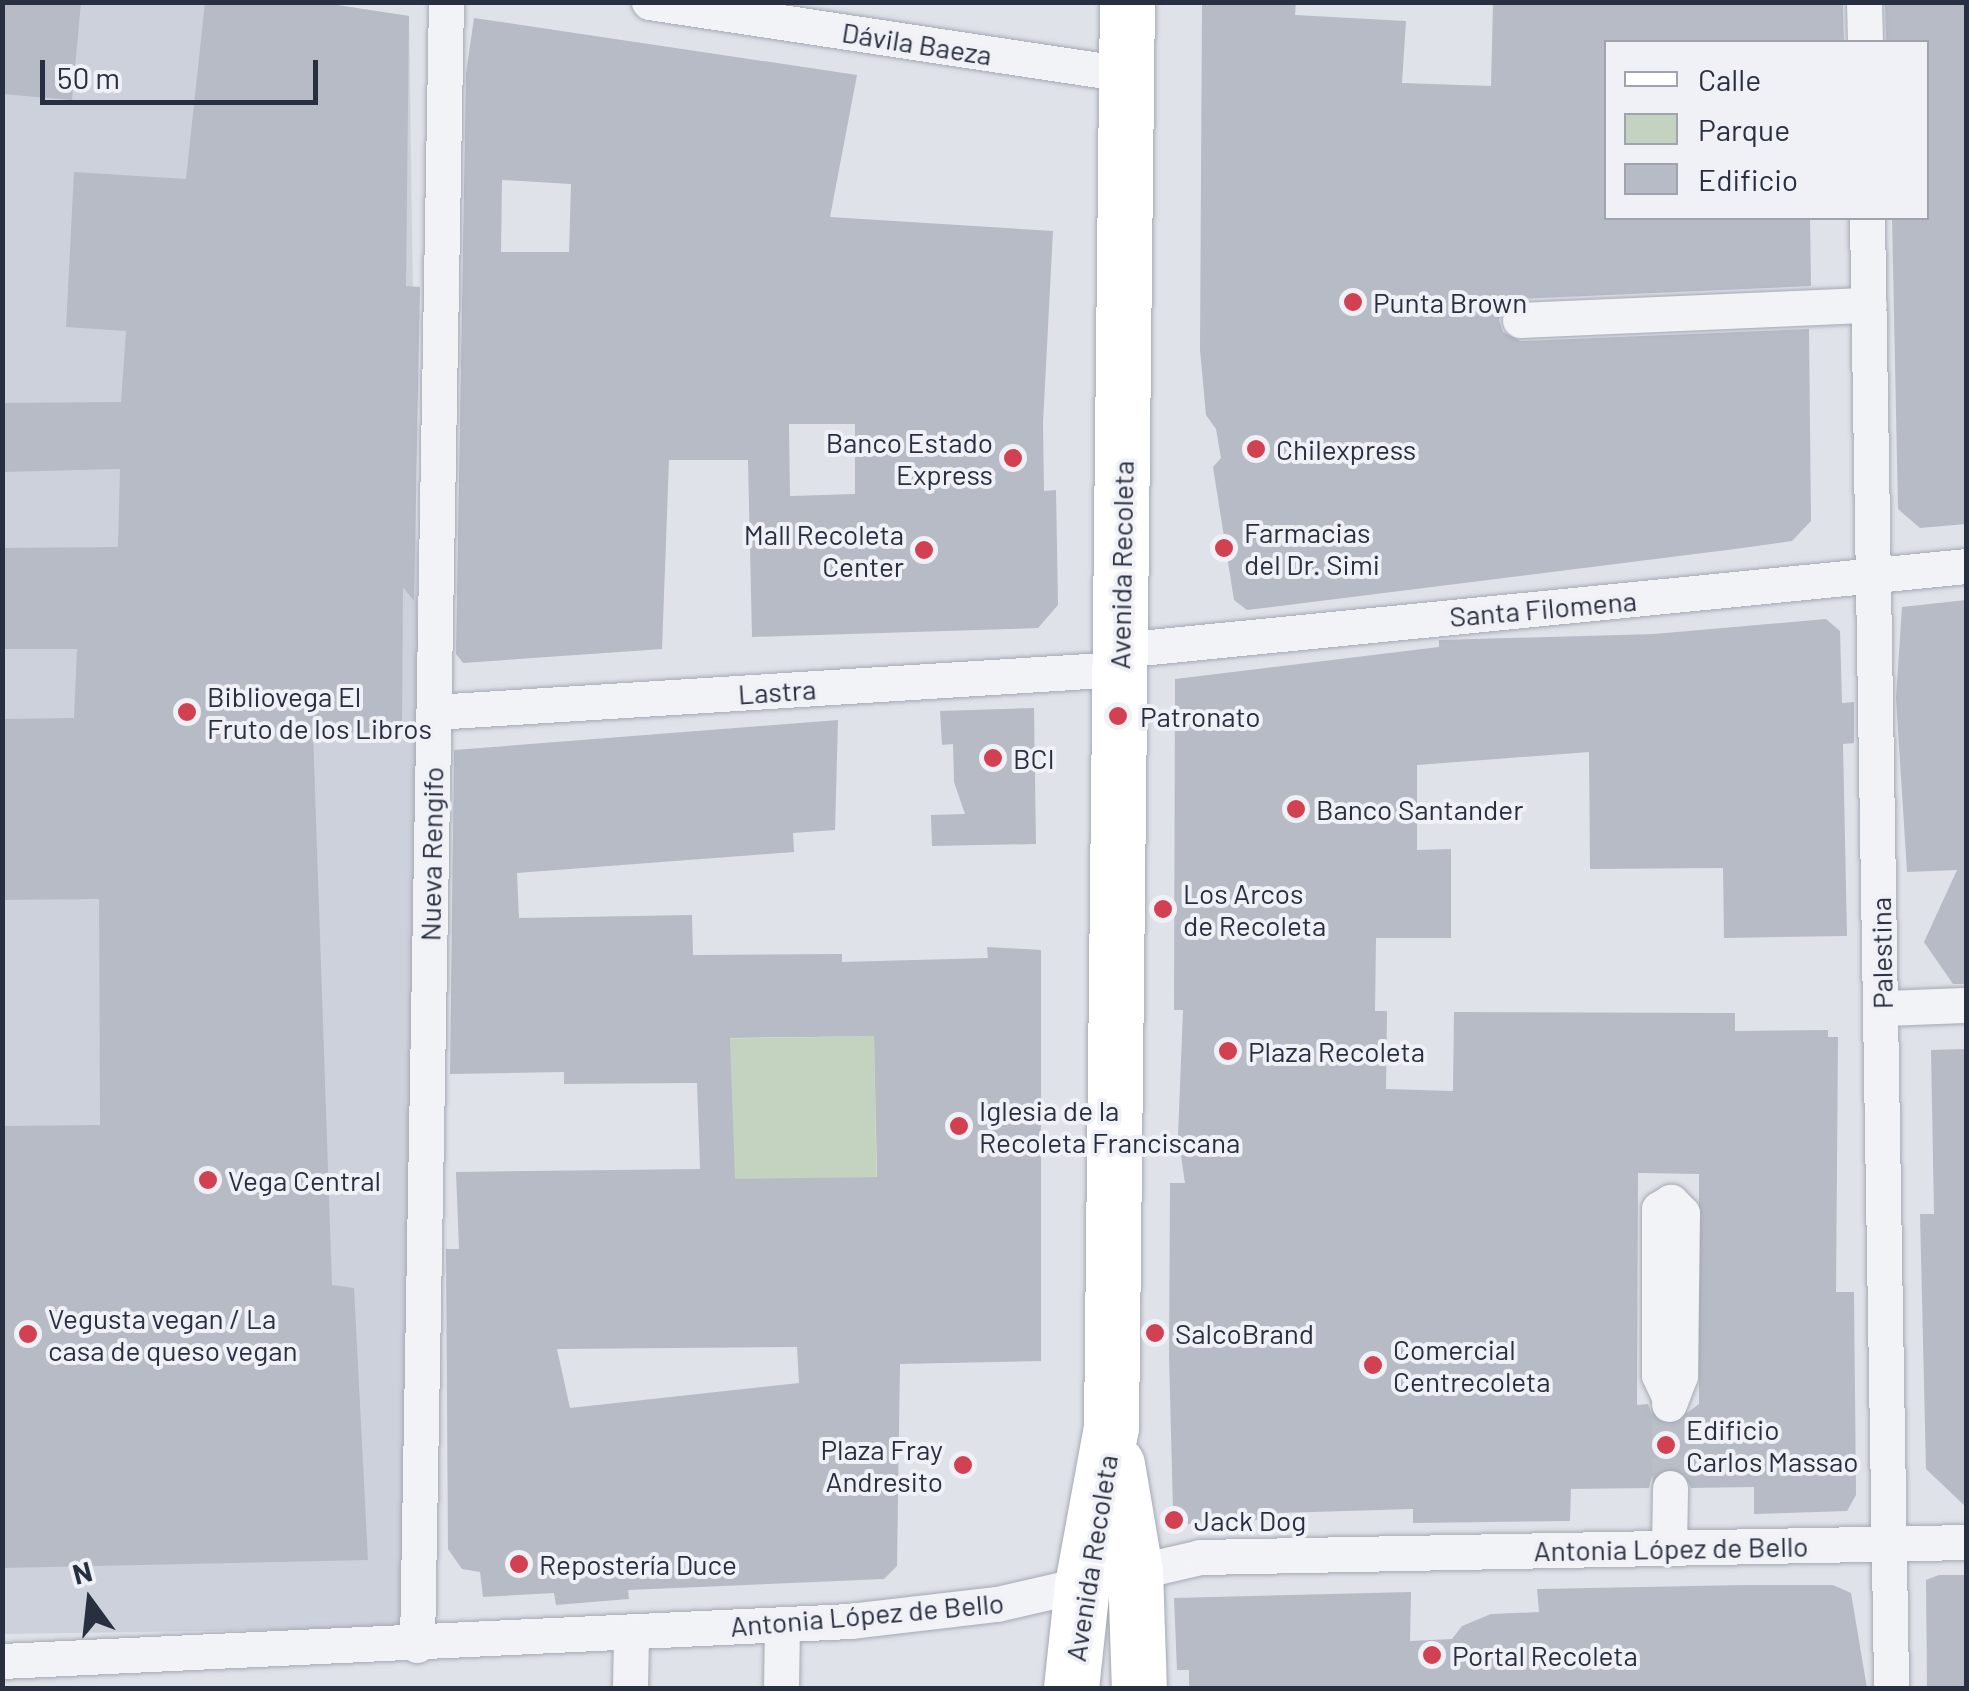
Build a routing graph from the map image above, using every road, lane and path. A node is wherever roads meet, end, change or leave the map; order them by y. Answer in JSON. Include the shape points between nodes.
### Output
{"nodes":[{"id":1,"x":446,"y":2,"type":"edge"},
{"id":2,"x":649,"y":2,"type":"edge"},
{"id":3,"x":1127,"y":2,"type":"edge"},
{"id":4,"x":1864,"y":2,"type":"edge"},
{"id":5,"x":1865,"y":40,"type":"edge"},
{"id":6,"x":1126,"y":74,"type":"junction"},
{"id":7,"x":1868,"y":220,"type":"edge"},
{"id":8,"x":1868,"y":305,"type":"junction"},
{"id":9,"x":1520,"y":320,"type":"dead end"},
{"id":10,"x":1966,"y":566,"type":"edge"},
{"id":11,"x":1873,"y":575,"type":"junction"},
{"id":12,"x":1120,"y":660,"type":"junction"},
{"id":13,"x":434,"y":712,"type":"junction"},
{"id":14,"x":1966,"y":1005,"type":"edge"},
{"id":15,"x":1882,"y":1008,"type":"junction"},
{"id":16,"x":1111,"y":1427,"type":"junction"},
{"id":17,"x":1670,"y":1488,"type":"tunnel mouth"},
{"id":18,"x":1966,"y":1542,"type":"edge"},
{"id":19,"x":1890,"y":1544,"type":"junction"},
{"id":20,"x":1669,"y":1548,"type":"junction"},
{"id":21,"x":1136,"y":1570,"type":"junction"},
{"id":22,"x":1082,"y":1586,"type":"junction"},
{"id":23,"x":782,"y":1624,"type":"junction"},
{"id":24,"x":631,"y":1634,"type":"junction"},
{"id":25,"x":417,"y":1645,"type":"junction"},
{"id":26,"x":2,"y":1661,"type":"edge"},
{"id":27,"x":630,"y":1688,"type":"edge"},
{"id":28,"x":781,"y":1688,"type":"edge"},
{"id":29,"x":1071,"y":1688,"type":"edge"},
{"id":30,"x":1138,"y":1688,"type":"edge"},
{"id":31,"x":1891,"y":1688,"type":"edge"}],
"edges":[{"from":1,"to":13,"type":"street","name":"Nueva Rengifo"},
{"from":2,"to":6,"type":"street","name":"Dávila Baeza"},
{"from":3,"to":6,"type":"main road","name":"Avenida Recoleta"},
{"from":4,"to":5,"type":"street"},
{"from":6,"to":12,"type":"main road","name":"Avenida Recoleta"},
{"from":7,"to":8,"type":"street","name":"Palestina"},
{"from":8,"to":9,"type":"street"},
{"from":8,"to":11,"type":"street","name":"Palestina"},
{"from":10,"to":11,"type":"street","name":"Santa Filomena"},
{"from":11,"to":12,"type":"street","name":"Santa Filomena"},
{"from":11,"to":15,"type":"street","name":"Palestina"},
{"from":12,"to":13,"type":"street","name":"Lastra"},
{"from":12,"to":16,"type":"main road","name":"Avenida Recoleta"},
{"from":13,"to":25,"type":"street","name":"Nueva Rengifo"},
{"from":14,"to":15,"type":"street"},
{"from":15,"to":19,"type":"street","name":"Palestina"},
{"from":16,"to":21,"type":"main road","name":"Avenida Recoleta"},
{"from":16,"to":22,"type":"main road","name":"Avenida Recoleta"},
{"from":17,"to":20,"type":"street"},
{"from":18,"to":19,"type":"street","name":"Antonia López de Bello"},
{"from":19,"to":20,"type":"street","name":"Antonia López de Bello"},
{"from":19,"to":31,"type":"street","name":"Palestina"},
{"from":20,"to":21,"type":"street","name":"Antonia López de Bello","via":[[1200,1558]]},
{"from":21,"to":22,"type":"street","name":"Antonia López de Bello"},
{"from":21,"to":30,"type":"main road","name":"Avenida Recoleta"},
{"from":22,"to":23,"type":"street","name":"Antonia López de Bello","via":[[918,1615]]},
{"from":22,"to":29,"type":"main road","name":"Avenida Recoleta"},
{"from":23,"to":24,"type":"street","name":"Antonia López de Bello"},
{"from":23,"to":28,"type":"street"},
{"from":24,"to":25,"type":"street","name":"Antonia López de Bello"},
{"from":24,"to":27,"type":"street"},
{"from":25,"to":26,"type":"street","name":"Antonia López de Bello"}]}
